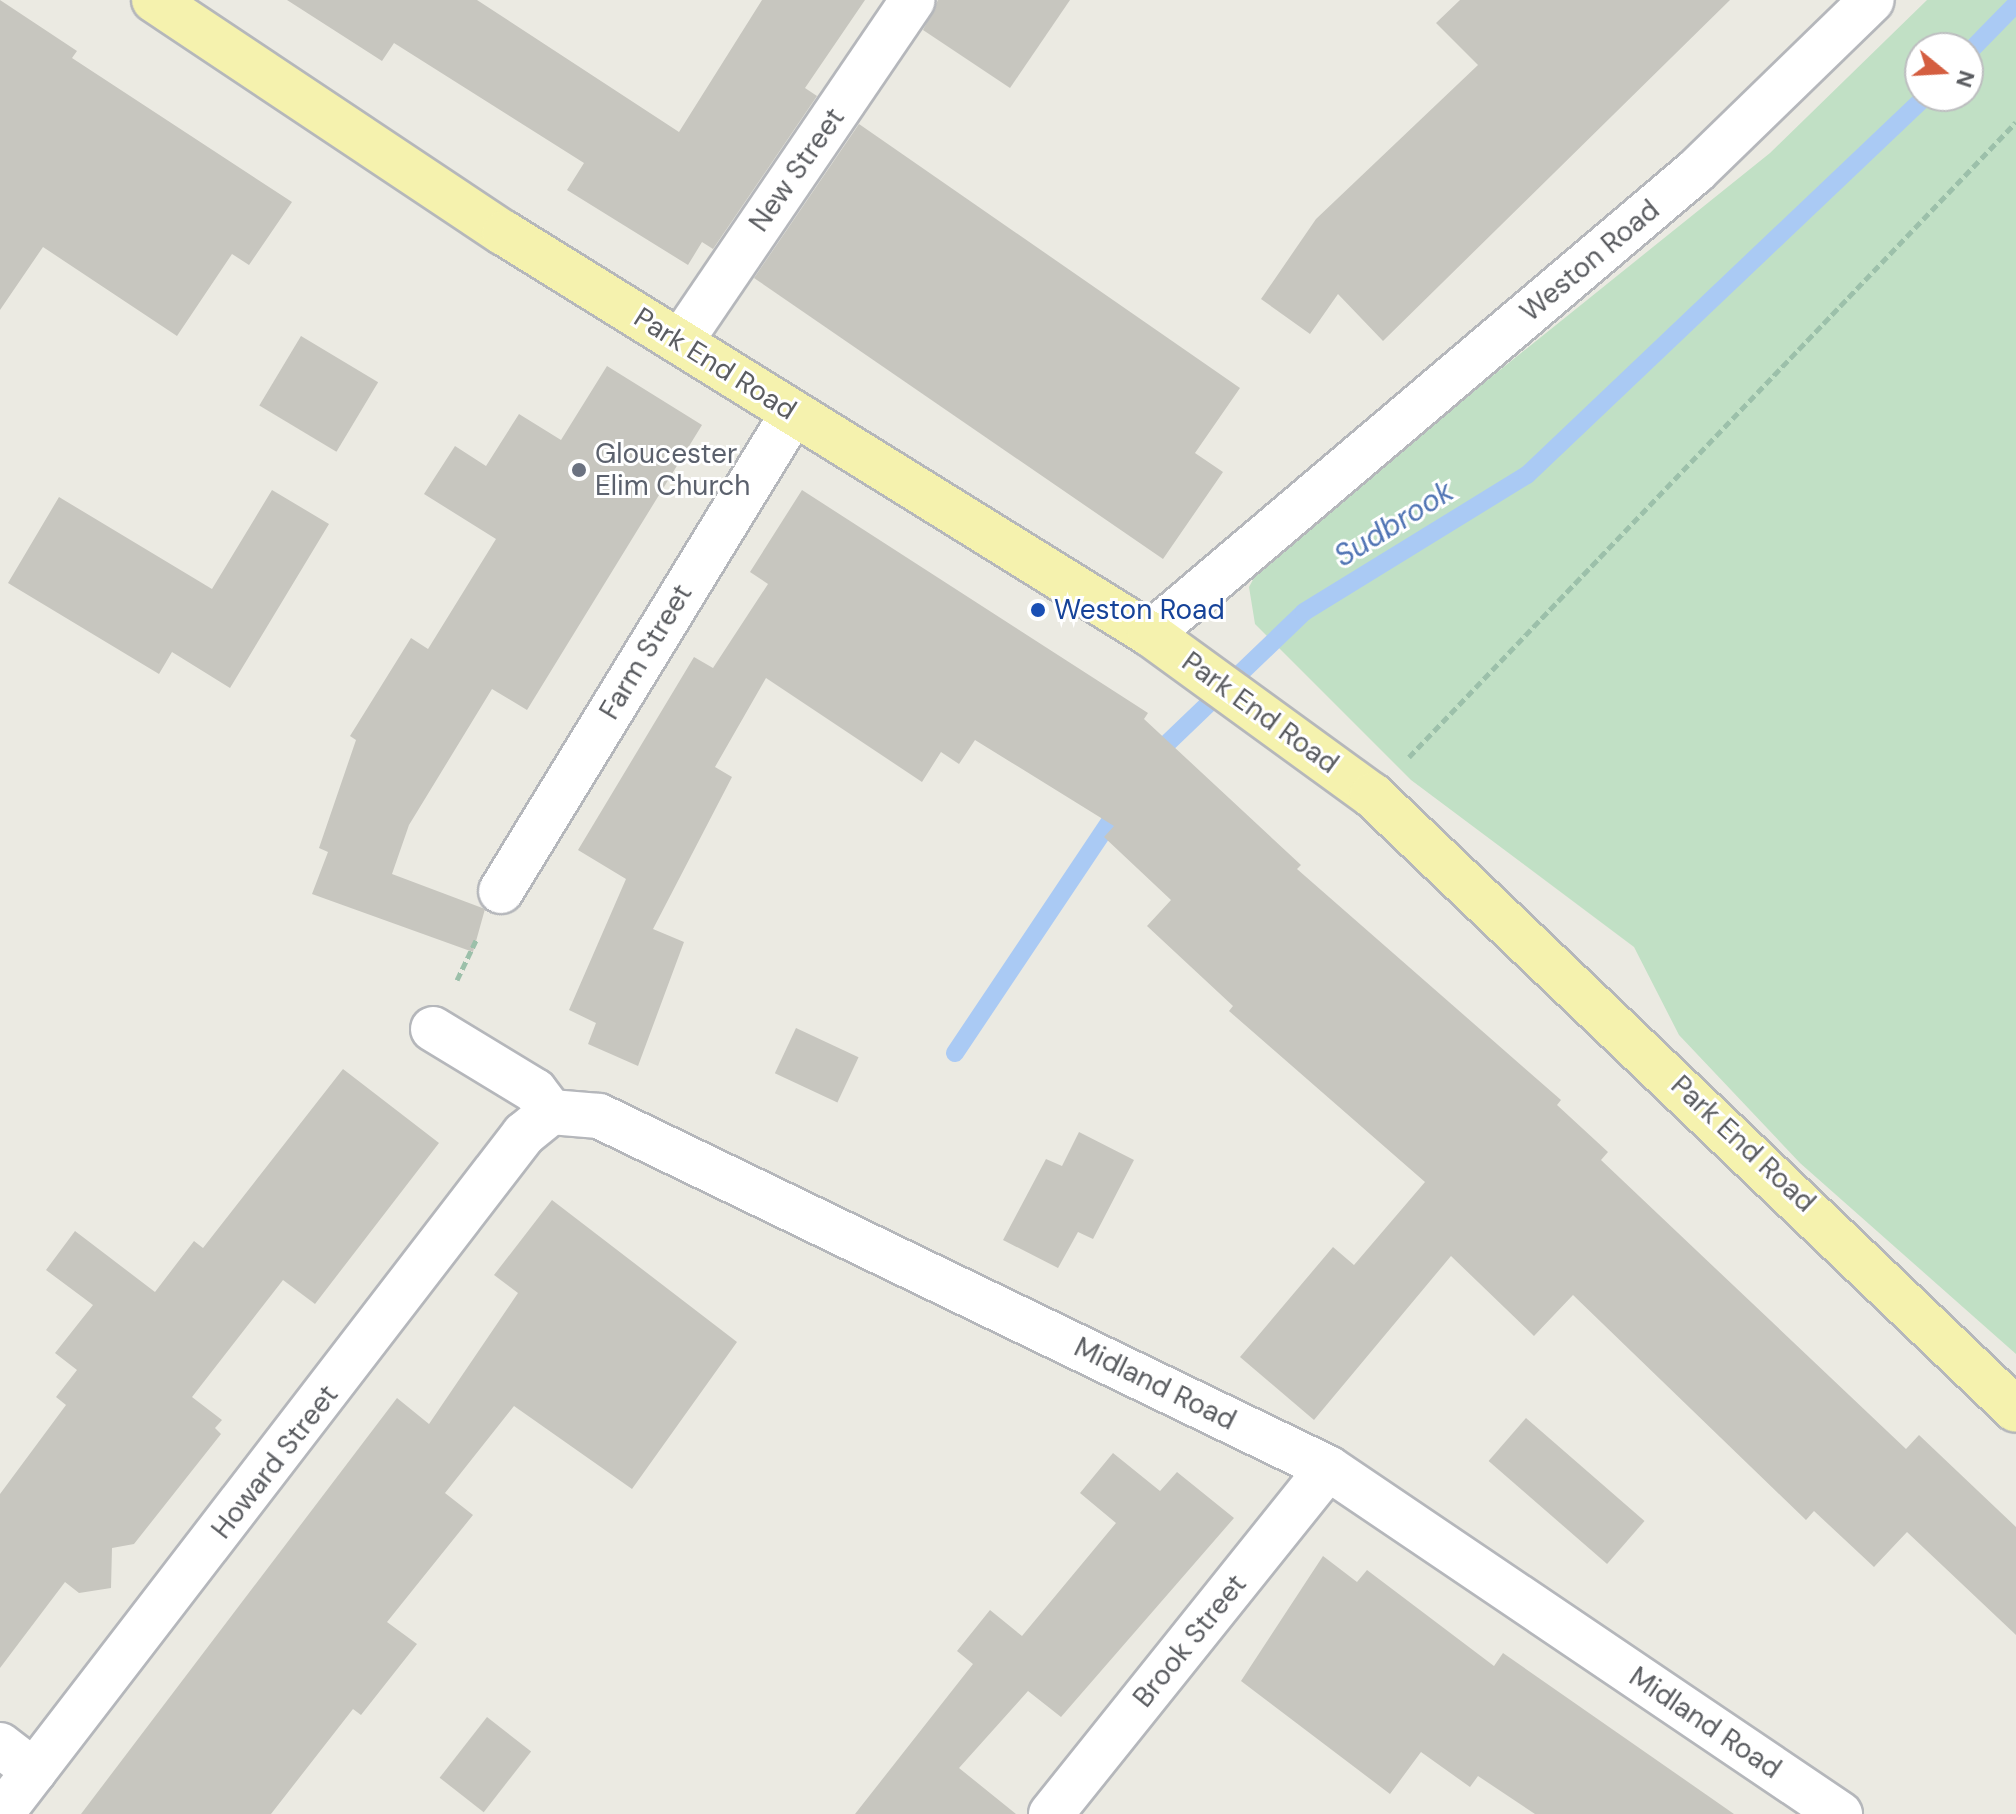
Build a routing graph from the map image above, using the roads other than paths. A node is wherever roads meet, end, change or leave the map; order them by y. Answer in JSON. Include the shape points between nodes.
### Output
{"nodes":[{"id":1,"x":154,"y":0,"type":"edge"},
{"id":2,"x":913,"y":0,"type":"edge"},
{"id":3,"x":1872,"y":0,"type":"edge"},
{"id":4,"x":681,"y":341,"type":"junction"},
{"id":5,"x":793,"y":413,"type":"junction"},
{"id":6,"x":1150,"y":634,"type":"junction"},
{"id":7,"x":501,"y":891,"type":"road end"},
{"id":8,"x":433,"y":1029,"type":"road end"},
{"id":9,"x":551,"y":1112,"type":"junction"},
{"id":10,"x":2016,"y":1410,"type":"edge"},
{"id":11,"x":1328,"y":1468,"type":"junction"},
{"id":12,"x":0,"y":1745,"type":"edge"},
{"id":13,"x":34,"y":1771,"type":"junction"},
{"id":14,"x":1,"y":1814,"type":"edge"},
{"id":15,"x":1051,"y":1814,"type":"edge"},
{"id":16,"x":1840,"y":1814,"type":"edge"}],
"edges":[{"from":1,"to":4,"type":"main road","name":"Park End Road","via":[[493,226]]},
{"from":2,"to":4,"type":"street","name":"New Street"},
{"from":3,"to":6,"type":"street","name":"Weston Road","via":[[1696,171]]},
{"from":4,"to":5,"type":"main road","name":"Park End Road"},
{"from":5,"to":6,"type":"main road","name":"Park End Road"},
{"from":5,"to":7,"type":"street","name":"Farm Street"},
{"from":6,"to":10,"type":"main road","name":"Park End Road","via":[[1372,795]]},
{"from":8,"to":9,"type":"street","via":[[535,1091]]},
{"from":9,"to":11,"type":"street","name":"Midland Road","via":[[599,1116]]},
{"from":9,"to":13,"type":"street","name":"Howard Street","via":[[524,1134]]},
{"from":11,"to":15,"type":"street","name":"Brook Street"},
{"from":11,"to":16,"type":"street","name":"Midland Road"},
{"from":12,"to":13,"type":"street"},
{"from":13,"to":14,"type":"street","name":"Howard Street"}]}
